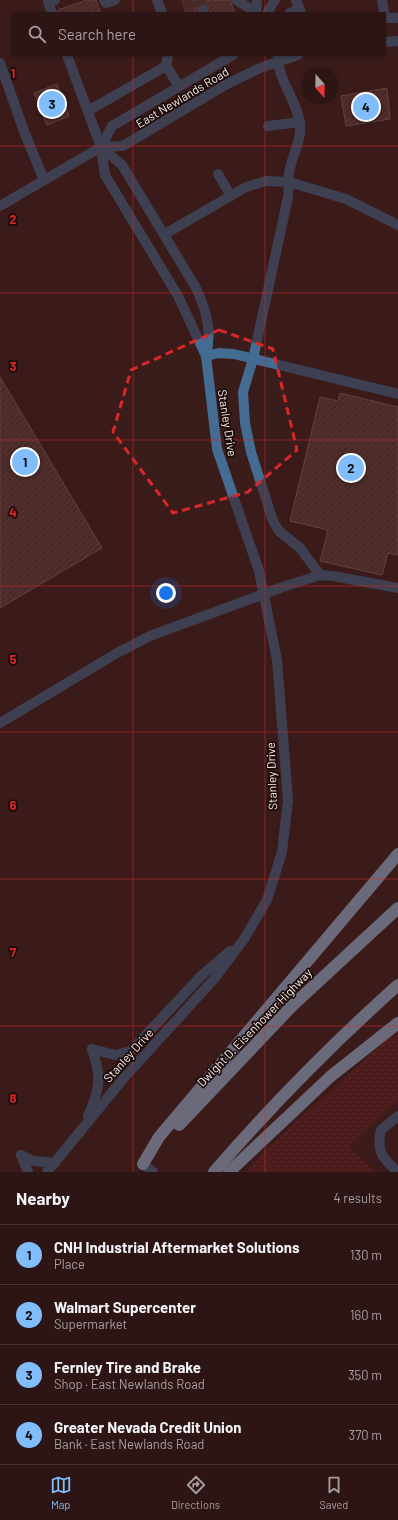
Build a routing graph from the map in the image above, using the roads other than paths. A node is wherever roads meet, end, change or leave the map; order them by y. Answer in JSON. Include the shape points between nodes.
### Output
{"nodes":[{"id":1,"x":55,"y":0,"type":"edge"},
{"id":2,"x":104,"y":0,"type":"edge"},
{"id":3,"x":115,"y":0,"type":"edge"},
{"id":4,"x":157,"y":0,"type":"edge"},
{"id":5,"x":236,"y":0,"type":"edge"},
{"id":6,"x":244,"y":0,"type":"edge"},
{"id":7,"x":256,"y":0,"type":"edge"},
{"id":8,"x":275,"y":0,"type":"edge"},
{"id":9,"x":382,"y":0,"type":"edge"},
{"id":10,"x":52,"y":12,"type":"edge"},
{"id":11,"x":162,"y":12,"type":"edge"},
{"id":12,"x":256,"y":12,"type":"edge"},
{"id":13,"x":268,"y":12,"type":"edge"},
{"id":14,"x":384,"y":12,"type":"edge"},
{"id":15,"x":386,"y":18,"type":"edge"},
{"id":16,"x":398,"y":18,"type":"edge"},
{"id":17,"x":398,"y":41,"type":"edge"},
{"id":18,"x":386,"y":42,"type":"edge"},
{"id":19,"x":67,"y":56,"type":"edge"},
{"id":20,"x":168,"y":56,"type":"edge"},
{"id":21,"x":228,"y":56,"type":"edge"},
{"id":22,"x":291,"y":56,"type":"edge"},
{"id":23,"x":278,"y":58,"type":"edge"},
{"id":24,"x":215,"y":59,"type":"edge"},
{"id":25,"x":0,"y":63,"type":"edge"},
{"id":26,"x":166,"y":66,"type":"junction"},
{"id":27,"x":179,"y":86,"type":"junction"},
{"id":28,"x":88,"y":111,"type":"junction"},
{"id":29,"x":300,"y":122,"type":"junction"},
{"id":30,"x":268,"y":126,"type":"dead end"},
{"id":31,"x":101,"y":147,"type":"junction"},
{"id":32,"x":218,"y":174,"type":"dead end"},
{"id":33,"x":44,"y":180,"type":"junction"},
{"id":34,"x":289,"y":182,"type":"junction"},
{"id":35,"x":231,"y":196,"type":"junction"},
{"id":36,"x":0,"y":206,"type":"edge"},
{"id":37,"x":398,"y":225,"type":"edge"},
{"id":38,"x":164,"y":234,"type":"junction"},
{"id":39,"x":206,"y":356,"type":"junction"},
{"id":40,"x":252,"y":359,"type":"junction"},
{"id":41,"x":398,"y":394,"type":"edge"},
{"id":42,"x":320,"y":575,"type":"junction"},
{"id":43,"x":398,"y":588,"type":"edge"},
{"id":44,"x":264,"y":594,"type":"junction"},
{"id":45,"x":0,"y":723,"type":"edge"},
{"id":46,"x":398,"y":854,"type":"edge"},
{"id":47,"x":398,"y":908,"type":"edge"},
{"id":48,"x":244,"y":939,"type":"junction"},
{"id":49,"x":398,"y":985,"type":"edge"},
{"id":50,"x":398,"y":1023,"type":"edge"},
{"id":51,"x":398,"y":1116,"type":"edge"},
{"id":52,"x":84,"y":1125,"type":"junction"},
{"id":53,"x":55,"y":1163,"type":"junction"},
{"id":54,"x":139,"y":1168,"type":"edge"},
{"id":55,"x":397,"y":1169,"type":"edge"},
{"id":56,"x":28,"y":1172,"type":"edge"},
{"id":57,"x":47,"y":1172,"type":"edge"},
{"id":58,"x":153,"y":1172,"type":"edge"},
{"id":59,"x":214,"y":1172,"type":"edge"},
{"id":60,"x":228,"y":1172,"type":"edge"}],
"edges":[{"from":1,"to":10,"type":"street","via":[[48,2]]},
{"from":2,"to":3,"type":"street","via":[[106,3]]},
{"from":4,"to":11,"type":"street"},
{"from":5,"to":12,"type":"street"},
{"from":6,"to":12,"type":"street"},
{"from":7,"to":12,"type":"street"},
{"from":8,"to":13,"type":"street"},
{"from":9,"to":14,"type":"street"},
{"from":15,"to":16,"type":"street"},
{"from":17,"to":18,"type":"street"},
{"from":19,"to":28,"type":"street"},
{"from":20,"to":26,"type":"street"},
{"from":21,"to":24,"type":"street","name":"East Newlands Road"},
{"from":22,"to":23,"type":"street","name":"East Newlands Road"},
{"from":23,"to":29,"type":"street"},
{"from":23,"to":31,"type":"street","name":"East Newlands Road","via":[[227,84],[123,146]]},
{"from":24,"to":27,"type":"street","name":"East Newlands Road"},
{"from":25,"to":33,"type":"street"},
{"from":26,"to":27,"type":"street"},
{"from":26,"to":28,"type":"street"},
{"from":27,"to":31,"type":"street","name":"East Newlands Road","via":[[112,126]]},
{"from":28,"to":31,"type":"street"},
{"from":29,"to":30,"type":"street"},
{"from":29,"to":34,"type":"street","via":[[300,135],[289,173]]},
{"from":31,"to":33,"type":"street","name":"East Newlands Road"},
{"from":31,"to":38,"type":"street","name":"Stanley Drive","via":[[122,165]]},
{"from":31,"to":39,"type":"street","name":"Stanley Drive","via":[[106,175],[178,296]]},
{"from":32,"to":35,"type":"street"},
{"from":33,"to":36,"type":"street","name":"East Newlands Road"},
{"from":34,"to":35,"type":"street","via":[[266,181]]},
{"from":34,"to":37,"type":"street","via":[[346,199]]},
{"from":34,"to":40,"type":"street","via":[[288,198]]},
{"from":35,"to":38,"type":"street"},
{"from":38,"to":39,"type":"street","name":"Stanley Drive","via":[[196,288],[204,308],[210,339]]},
{"from":39,"to":40,"type":"street","via":[[219,353]]},
{"from":39,"to":44,"type":"street","name":"Stanley Drive","via":[[219,455],[254,556]]},
{"from":40,"to":41,"type":"street"},
{"from":40,"to":42,"type":"street","via":[[243,392],[245,423],[251,452],[273,521],[279,531],[300,548]]},
{"from":42,"to":43,"type":"street"},
{"from":42,"to":44,"type":"street"},
{"from":44,"to":45,"type":"street","via":[[150,636]]},
{"from":44,"to":48,"type":"street","name":"Stanley Drive","via":[[277,660],[288,800],[282,852],[267,900]]},
{"from":46,"to":54,"type":"highway","via":[[159,1137]]},
{"from":47,"to":54,"type":"highway","name":"Dwight D. Eisenhower Highway","via":[[293,1005]]},
{"from":48,"to":52,"type":"street","name":"Stanley Drive","via":[[214,979]]},
{"from":48,"to":52,"type":"street","via":[[201,976],[134,1049],[115,1055],[92,1049],[99,1088]]},
{"from":49,"to":59,"type":"highway","via":[[262,1119]]},
{"from":50,"to":60,"type":"highway","via":[[331,1076]]},
{"from":51,"to":55,"type":"street","via":[[381,1130],[378,1144],[385,1161]]},
{"from":52,"to":53,"type":"street","name":"Stanley Drive"},
{"from":53,"to":56,"type":"street","via":[[33,1161],[21,1155]]},
{"from":53,"to":57,"type":"street","name":"Stanley Drive"},
{"from":54,"to":58,"type":"street"}]}
